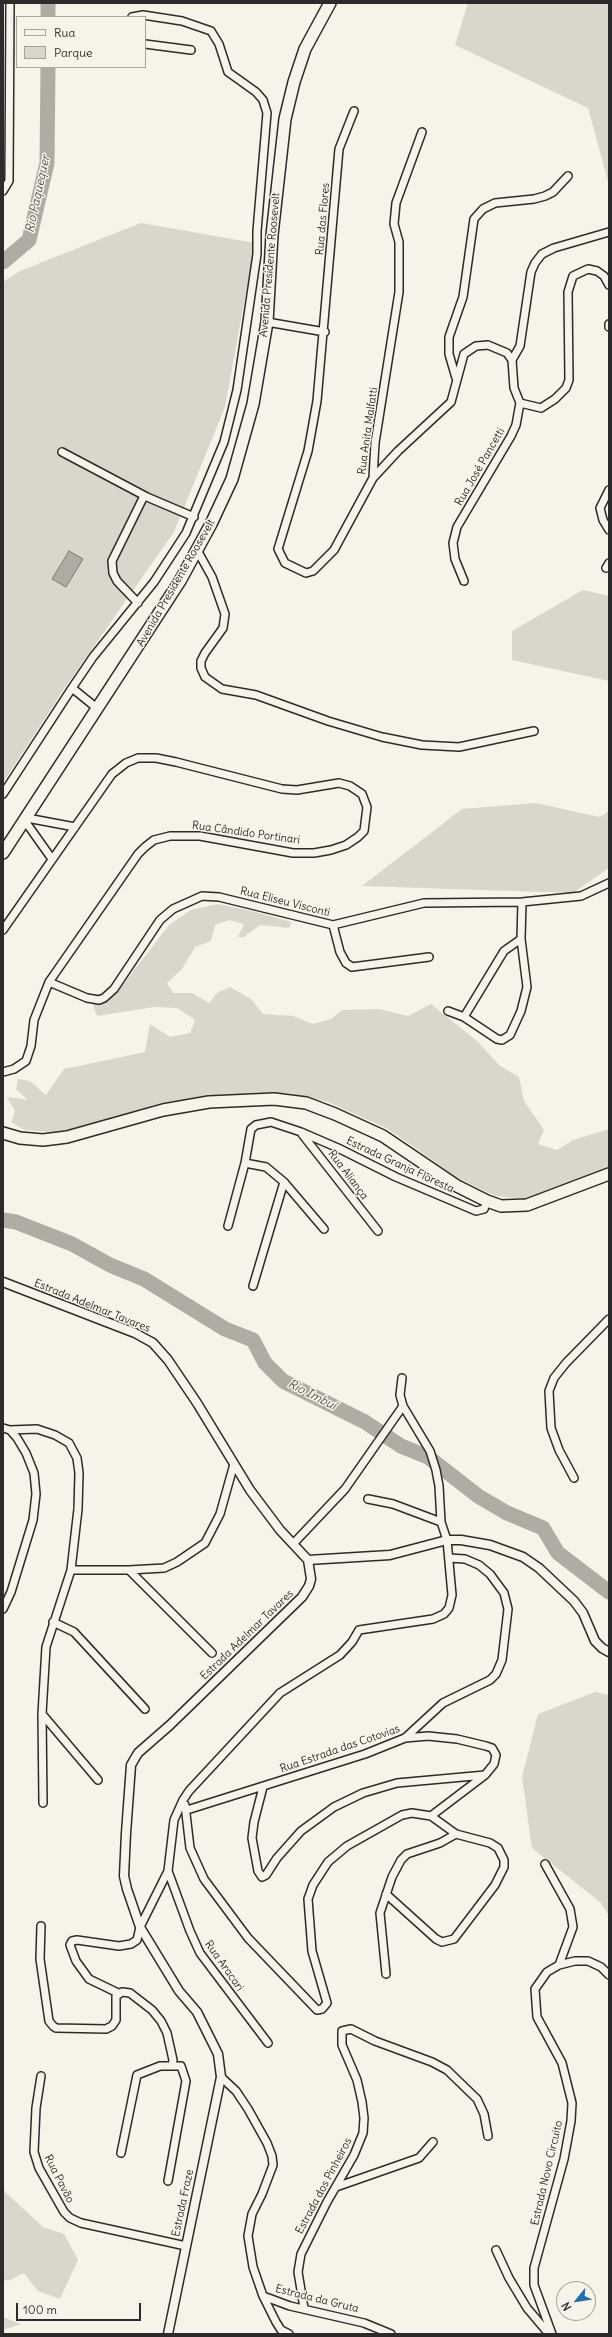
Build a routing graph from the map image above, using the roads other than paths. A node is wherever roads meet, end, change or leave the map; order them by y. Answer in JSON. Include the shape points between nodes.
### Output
{"nodes":[{"id":1,"x":10,"y":3,"type":"edge"},
{"id":2,"x":330,"y":3,"type":"edge"},
{"id":3,"x":138,"y":16,"type":"edge"},
{"id":4,"x":146,"y":44,"type":"edge"},
{"id":5,"x":192,"y":50,"type":"dead end"},
{"id":6,"x":354,"y":111,"type":"dead end"},
{"id":7,"x":422,"y":132,"type":"dead end"},
{"id":8,"x":568,"y":176,"type":"dead end"},
{"id":9,"x":3,"y":191,"type":"edge"},
{"id":10,"x":609,"y":232,"type":"edge"},
{"id":11,"x":609,"y":285,"type":"edge"},
{"id":12,"x":266,"y":322,"type":"junction"},
{"id":13,"x":325,"y":332,"type":"junction"},
{"id":14,"x":512,"y":360,"type":"junction"},
{"id":15,"x":457,"y":381,"type":"junction"},
{"id":16,"x":520,"y":403,"type":"junction"},
{"id":17,"x":62,"y":452,"type":"dead end"},
{"id":18,"x":373,"y":478,"type":"junction"},
{"id":19,"x":609,"y":490,"type":"edge"},
{"id":20,"x":144,"y":496,"type":"junction"},
{"id":21,"x":194,"y":517,"type":"junction"},
{"id":22,"x":609,"y":530,"type":"edge"},
{"id":23,"x":197,"y":550,"type":"junction"},
{"id":24,"x":464,"y":581,"type":"dead end"},
{"id":25,"x":138,"y":603,"type":"junction"},
{"id":26,"x":72,"y":688,"type":"junction"},
{"id":27,"x":98,"y":709,"type":"junction"},
{"id":28,"x":534,"y":731,"type":"dead end"},
{"id":29,"x":3,"y":794,"type":"edge"},
{"id":30,"x":26,"y":819,"type":"junction"},
{"id":31,"x":75,"y":827,"type":"junction"},
{"id":32,"x":3,"y":853,"type":"edge"},
{"id":33,"x":52,"y":859,"type":"junction"},
{"id":34,"x":609,"y":883,"type":"edge"},
{"id":35,"x":522,"y":902,"type":"junction"},
{"id":36,"x":333,"y":925,"type":"junction"},
{"id":37,"x":3,"y":930,"type":"edge"},
{"id":38,"x":521,"y":939,"type":"junction"},
{"id":39,"x":430,"y":957,"type":"dead end"},
{"id":40,"x":49,"y":982,"type":"junction"},
{"id":41,"x":448,"y":1011,"type":"dead end"},
{"id":42,"x":464,"y":1017,"type":"junction"},
{"id":43,"x":3,"y":1072,"type":"edge"},
{"id":44,"x":301,"y":1132,"type":"junction"},
{"id":45,"x":3,"y":1133,"type":"edge"},
{"id":46,"x":245,"y":1163,"type":"junction"},
{"id":47,"x":609,"y":1174,"type":"edge"},
{"id":48,"x":284,"y":1182,"type":"junction"},
{"id":49,"x":487,"y":1201,"type":"junction"},
{"id":50,"x":228,"y":1226,"type":"dead end"},
{"id":51,"x":324,"y":1230,"type":"dead end"},
{"id":52,"x":378,"y":1231,"type":"dead end"},
{"id":53,"x":3,"y":1282,"type":"edge"},
{"id":54,"x":253,"y":1286,"type":"dead end"},
{"id":55,"x":609,"y":1319,"type":"edge"},
{"id":56,"x":402,"y":1378,"type":"dead end"},
{"id":57,"x":403,"y":1406,"type":"junction"},
{"id":58,"x":6,"y":1429,"type":"edge"},
{"id":59,"x":234,"y":1464,"type":"junction"},
{"id":60,"x":574,"y":1478,"type":"dead end"},
{"id":61,"x":368,"y":1499,"type":"dead end"},
{"id":62,"x":441,"y":1522,"type":"junction"},
{"id":63,"x":447,"y":1540,"type":"junction"},
{"id":64,"x":293,"y":1544,"type":"junction"},
{"id":65,"x":449,"y":1558,"type":"junction"},
{"id":66,"x":308,"y":1560,"type":"junction"},
{"id":67,"x":71,"y":1570,"type":"junction"},
{"id":68,"x":129,"y":1570,"type":"junction"},
{"id":69,"x":3,"y":1609,"type":"edge"},
{"id":70,"x":53,"y":1622,"type":"junction"},
{"id":71,"x":609,"y":1652,"type":"edge"},
{"id":72,"x":212,"y":1653,"type":"dead end"},
{"id":73,"x":145,"y":1708,"type":"dead end"},
{"id":74,"x":42,"y":1714,"type":"junction"},
{"id":75,"x":405,"y":1738,"type":"junction"},
{"id":76,"x":485,"y":1775,"type":"junction"},
{"id":77,"x":98,"y":1780,"type":"dead end"},
{"id":78,"x":263,"y":1787,"type":"junction"},
{"id":79,"x":183,"y":1800,"type":"junction"},
{"id":80,"x":44,"y":1803,"type":"dead end"},
{"id":81,"x":187,"y":1810,"type":"junction"},
{"id":82,"x":431,"y":1816,"type":"junction"},
{"id":83,"x":456,"y":1834,"type":"junction"},
{"id":84,"x":545,"y":1864,"type":"dead end"},
{"id":85,"x":168,"y":1871,"type":"junction"},
{"id":86,"x":386,"y":1894,"type":"junction"},
{"id":87,"x":41,"y":1926,"type":"dead end"},
{"id":88,"x":140,"y":1927,"type":"junction"},
{"id":89,"x":559,"y":1965,"type":"junction"},
{"id":90,"x":386,"y":1974,"type":"dead end"},
{"id":91,"x":609,"y":1974,"type":"edge"},
{"id":92,"x":118,"y":1993,"type":"junction"},
{"id":93,"x":268,"y":2043,"type":"dead end"},
{"id":94,"x":172,"y":2066,"type":"junction"},
{"id":95,"x":41,"y":2076,"type":"dead end"},
{"id":96,"x":221,"y":2077,"type":"junction"},
{"id":97,"x":488,"y":2136,"type":"dead end"},
{"id":98,"x":433,"y":2142,"type":"dead end"},
{"id":99,"x":121,"y":2153,"type":"dead end"},
{"id":100,"x":168,"y":2181,"type":"dead end"},
{"id":101,"x":336,"y":2187,"type":"junction"},
{"id":102,"x":186,"y":2246,"type":"junction"},
{"id":103,"x":496,"y":2250,"type":"dead end"},
{"id":104,"x":263,"y":2296,"type":"junction"},
{"id":105,"x":304,"y":2308,"type":"junction"},
{"id":106,"x":168,"y":2334,"type":"edge"},
{"id":107,"x":289,"y":2334,"type":"edge"},
{"id":108,"x":391,"y":2334,"type":"edge"},
{"id":109,"x":548,"y":2334,"type":"edge"},
{"id":110,"x":552,"y":2334,"type":"edge"}],
"edges":[{"from":1,"to":9,"type":"street","via":[[9,181]]},
{"from":2,"to":12,"type":"main road","name":"Avenida Presidente Roosevelt","via":[[305,49],[285,119],[272,235]]},
{"from":3,"to":21,"type":"street","via":[[182,21],[211,31],[219,44],[228,72],[256,92],[263,100],[267,113],[256,254],[237,390],[224,442]]},
{"from":4,"to":5,"type":"street"},
{"from":6,"to":13,"type":"street","name":"Rua das Flores","via":[[339,149]]},
{"from":7,"to":18,"type":"street","name":"Rua Anita Malfatti","via":[[396,203],[394,224],[399,242],[399,292],[375,443]]},
{"from":8,"to":15,"type":"street","via":[[545,196],[495,203],[483,209],[474,219],[463,297],[449,337],[449,354]]},
{"from":10,"to":14,"type":"street","via":[[554,248],[542,254],[535,262],[531,272],[520,346]]},
{"from":11,"to":16,"type":"street","via":[[604,276],[597,271],[588,269],[573,276],[568,292],[569,380],[566,388],[541,408]]},
{"from":12,"to":13,"type":"street"},
{"from":12,"to":23,"type":"main road","name":"Avenida Presidente Roosevelt","via":[[243,443],[232,479]]},
{"from":13,"to":18,"type":"street","name":"Rua Anita Malfatti","via":[[308,452],[278,549],[285,563],[306,573],[322,564],[334,550]]},
{"from":14,"to":15,"type":"street","via":[[501,350],[476,346],[464,354]]},
{"from":14,"to":16,"type":"street","via":[[514,388]]},
{"from":15,"to":18,"type":"street","via":[[451,402],[398,450]]},
{"from":16,"to":24,"type":"street","name":"Rua José Pancetti","via":[[511,436],[457,527],[453,543],[455,559]]},
{"from":17,"to":20,"type":"street"},
{"from":19,"to":22,"type":"street","via":[[600,508]]},
{"from":20,"to":21,"type":"street"},
{"from":20,"to":25,"type":"street","via":[[112,561],[117,581]]},
{"from":21,"to":25,"type":"street"},
{"from":23,"to":27,"type":"main road","name":"Avenida Presidente Roosevelt"},
{"from":23,"to":28,"type":"street","via":[[212,577],[225,614],[223,628],[205,653],[201,668],[205,677],[222,689],[256,695],[328,722],[422,745],[459,747]]},
{"from":25,"to":26,"type":"street","via":[[93,657]]},
{"from":26,"to":27,"type":"street"},
{"from":26,"to":29,"type":"street"},
{"from":27,"to":30,"type":"main road","name":"Avenida Presidente Roosevelt"},
{"from":30,"to":31,"type":"street"},
{"from":30,"to":32,"type":"main road","name":"Avenida Presidente Roosevelt"},
{"from":30,"to":33,"type":"street"},
{"from":31,"to":33,"type":"street","name":"Rua Cândido Portinari"},
{"from":31,"to":40,"type":"street","name":"Rua Cândido Portinari","via":[[112,774],[126,763],[138,758],[176,762],[282,789],[297,790],[338,783],[350,786],[362,794],[367,808],[364,831],[358,838],[346,845],[314,853],[293,853],[200,836],[170,836],[154,840],[138,854]]},
{"from":33,"to":37,"type":"street","name":"Rua Cândido Portinari"},
{"from":34,"to":35,"type":"street","name":"Rua Eliseu Visconti","via":[[581,896]]},
{"from":35,"to":36,"type":"street","name":"Rua Eliseu Visconti","via":[[424,903]]},
{"from":35,"to":38,"type":"street"},
{"from":36,"to":39,"type":"street","via":[[340,952],[346,963],[352,967]]},
{"from":36,"to":40,"type":"street","name":"Rua Eliseu Visconti","via":[[219,897],[202,896],[173,908],[160,920],[114,988],[104,998],[87,998]]},
{"from":38,"to":42,"type":"street","via":[[504,951]]},
{"from":38,"to":42,"type":"street","via":[[527,987],[522,1011],[510,1035],[502,1040],[497,1039]]},
{"from":40,"to":43,"type":"street","name":"Rua Cândido Portinari","via":[[34,1020],[31,1046],[26,1061],[14,1069]]},
{"from":41,"to":42,"type":"street"},
{"from":44,"to":46,"type":"street","name":"Estrada Granja Floresta","via":[[271,1122],[256,1125],[252,1129]]},
{"from":44,"to":49,"type":"street","name":"Estrada Granja Floresta","via":[[456,1204],[476,1211],[484,1208]]},
{"from":44,"to":52,"type":"street","name":"Rua Aliança"},
{"from":45,"to":49,"type":"main road","via":[[43,1140],[67,1137],[163,1110],[209,1102],[251,1099],[306,1103],[383,1136],[457,1186]]},
{"from":46,"to":48,"type":"street","via":[[266,1167]]},
{"from":46,"to":50,"type":"street"},
{"from":47,"to":49,"type":"main road","via":[[527,1205],[501,1206]]},
{"from":48,"to":51,"type":"street"},
{"from":48,"to":54,"type":"street"},
{"from":53,"to":59,"type":"street","name":"Estrada Adelmar Tavares","via":[[135,1333],[153,1343],[160,1349]]},
{"from":55,"to":60,"type":"street","via":[[566,1363],[554,1378],[549,1391],[550,1428]]},
{"from":56,"to":57,"type":"street","via":[[400,1395]]},
{"from":57,"to":62,"type":"street","via":[[430,1451],[439,1486]]},
{"from":57,"to":64,"type":"street","via":[[345,1489]]},
{"from":58,"to":67,"type":"street","via":[[37,1429],[56,1435],[69,1443],[76,1458],[79,1473],[78,1509]]},
{"from":58,"to":69,"type":"street","via":[[18,1438],[34,1473],[36,1494],[33,1520],[11,1592]]},
{"from":59,"to":64,"type":"street","name":"Estrada Adelmar Tavares","via":[[250,1490]]},
{"from":59,"to":68,"type":"street","via":[[220,1514],[205,1543],[164,1568]]},
{"from":61,"to":62,"type":"street","via":[[393,1504]]},
{"from":62,"to":63,"type":"street"},
{"from":63,"to":65,"type":"street"},
{"from":63,"to":66,"type":"street","via":[[390,1555]]},
{"from":63,"to":71,"type":"street","via":[[490,1545],[523,1557],[539,1568],[574,1601],[583,1613],[595,1641]]},
{"from":64,"to":66,"type":"street","name":"Estrada Adelmar Tavares"},
{"from":65,"to":75,"type":"street","via":[[465,1559],[479,1564],[504,1593],[508,1609],[502,1660],[496,1674],[490,1680],[443,1703]]},
{"from":65,"to":79,"type":"street","via":[[452,1595],[450,1608],[444,1614],[433,1619],[359,1630],[340,1655],[280,1694],[263,1710]]},
{"from":66,"to":88,"type":"street","name":"Estrada Adelmar Tavares","via":[[311,1579],[302,1597],[134,1758],[129,1779],[124,1876]]},
{"from":67,"to":68,"type":"street"},
{"from":67,"to":70,"type":"street"},
{"from":68,"to":72,"type":"street"},
{"from":70,"to":73,"type":"street","via":[[74,1632]]},
{"from":70,"to":74,"type":"street","via":[[46,1648]]},
{"from":74,"to":77,"type":"street"},
{"from":74,"to":80,"type":"street"},
{"from":75,"to":76,"type":"street","name":"Rua Estrada das Cotovias","via":[[428,1736],[457,1739],[492,1748],[497,1759]]},
{"from":75,"to":78,"type":"street","name":"Rua Estrada das Cotovias","via":[[365,1754]]},
{"from":76,"to":78,"type":"street","via":[[397,1783],[363,1793],[334,1807],[301,1831],[262,1877],[258,1871],[252,1838]]},
{"from":76,"to":82,"type":"street"},
{"from":78,"to":81,"type":"street","name":"Rua Estrada das Cotovias"},
{"from":79,"to":81,"type":"street"},
{"from":79,"to":85,"type":"street","via":[[174,1820]]},
{"from":81,"to":82,"type":"street","via":[[186,1827],[190,1848],[204,1878],[248,1938],[317,2010],[322,2009],[327,2003],[312,1951],[308,1925],[308,1899],[313,1885],[338,1852],[373,1829],[402,1815],[412,1813]]},
{"from":82,"to":83,"type":"street"},
{"from":83,"to":86,"type":"street","via":[[440,1843],[407,1854],[401,1860]]},
{"from":83,"to":86,"type":"street","via":[[490,1843],[498,1848],[504,1860],[504,1867],[495,1885],[454,1939],[442,1942],[436,1939]]},
{"from":84,"to":89,"type":"street","via":[[572,1915],[573,1927]]},
{"from":85,"to":88,"type":"street"},
{"from":85,"to":93,"type":"street","name":"Rua Aracari","via":[[200,1953]]},
{"from":86,"to":90,"type":"street","via":[[380,1913]]},
{"from":87,"to":92,"type":"street","via":[[40,1959],[49,2021],[53,2026],[106,2029],[112,2026],[116,2020]]},
{"from":88,"to":92,"type":"street","via":[[137,1940],[131,1944],[105,1945],[76,1940],[72,1941],[70,1946],[89,1979]]},
{"from":88,"to":96,"type":"street","name":"Estrada Adelmar Tavares","via":[[171,1979],[197,2012],[218,2054]]},
{"from":89,"to":91,"type":"street","name":"Estrada Novo Circuito","via":[[588,1961]]},
{"from":89,"to":110,"type":"street","name":"Estrada Novo Circuito","via":[[540,1979],[535,1989],[538,2016],[562,2063],[572,2103],[572,2121],[564,2159],[534,2268],[534,2285]]},
{"from":92,"to":94,"type":"street","via":[[130,1993],[162,2021],[174,2060]]},
{"from":94,"to":99,"type":"street","via":[[160,2066],[137,2075]]},
{"from":94,"to":100,"type":"street","via":[[180,2066],[186,2081]]},
{"from":95,"to":102,"type":"street","name":"Rua Pavão","via":[[36,2108],[34,2152],[39,2168],[64,2212],[81,2223]]},
{"from":96,"to":102,"type":"street","name":"Estrada Fraze"},
{"from":96,"to":104,"type":"street","name":"Estrada da Gruta","via":[[236,2091],[248,2109],[268,2143],[272,2156],[272,2165],[252,2214],[248,2236],[253,2267]]},
{"from":97,"to":101,"type":"street","name":"Estrada dos Pinheiros","via":[[484,2114],[476,2099],[446,2070],[432,2062],[347,2029],[342,2031],[341,2040],[357,2080],[364,2118],[360,2142]]},
{"from":98,"to":101,"type":"street","via":[[419,2158]]},
{"from":101,"to":105,"type":"street","name":"Estrada dos Pinheiros","via":[[301,2254],[298,2272]]},
{"from":102,"to":106,"type":"street","name":"Estrada Fraze"},
{"from":103,"to":109,"type":"street","via":[[527,2308]]},
{"from":104,"to":105,"type":"street","name":"Estrada da Gruta"},
{"from":104,"to":107,"type":"street","via":[[281,2330]]},
{"from":105,"to":108,"type":"street","name":"Estrada da Gruta","via":[[364,2323]]}]}
